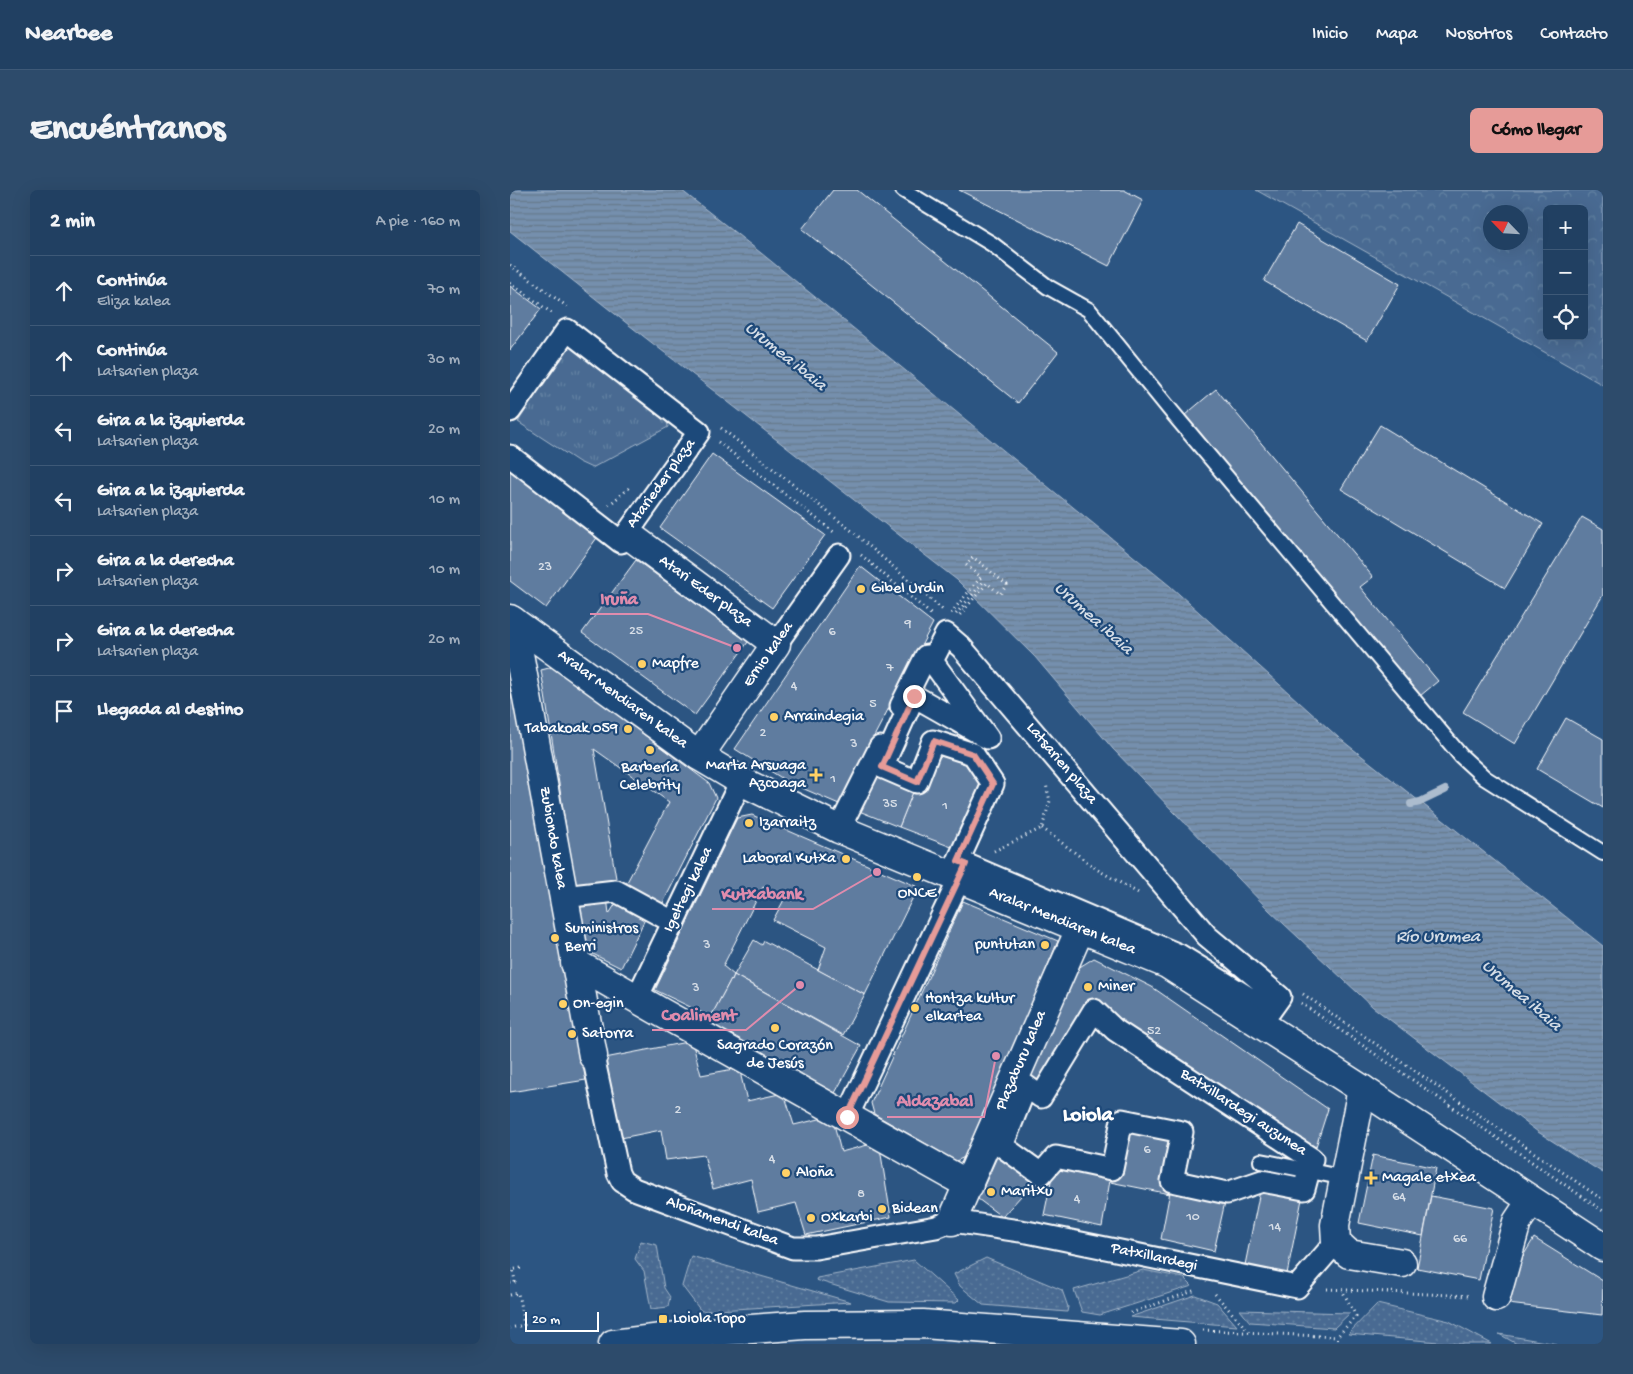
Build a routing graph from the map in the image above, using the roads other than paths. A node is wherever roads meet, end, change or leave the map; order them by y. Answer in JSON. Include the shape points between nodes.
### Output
{"nodes":[{"id":1,"x":903,"y":190,"type":"edge"},
{"id":2,"x":510,"y":411,"type":"edge"},
{"id":3,"x":510,"y":456,"type":"edge"},
{"id":4,"x":634,"y":539,"type":"dead end"},
{"id":5,"x":839,"y":556,"type":"dead end"},
{"id":6,"x":512,"y":620,"type":"edge"},
{"id":7,"x":776,"y":644,"type":"junction"},
{"id":8,"x":926,"y":656,"type":"dead end"},
{"id":9,"x":699,"y":756,"type":"junction"},
{"id":10,"x":741,"y":782,"type":"junction"},
{"id":11,"x":839,"y":829,"type":"junction"},
{"id":12,"x":1603,"y":853,"type":"edge"},
{"id":13,"x":962,"y":872,"type":"junction"},
{"id":14,"x":563,"y":897,"type":"junction"},
{"id":15,"x":673,"y":922,"type":"junction"},
{"id":16,"x":1080,"y":929,"type":"junction"},
{"id":17,"x":575,"y":962,"type":"junction"},
{"id":18,"x":637,"y":998,"type":"junction"},
{"id":19,"x":593,"y":1056,"type":"joint"},
{"id":20,"x":1362,"y":1089,"type":"junction"},
{"id":21,"x":847,"y":1117,"type":"junction"},
{"id":22,"x":1260,"y":1161,"type":"dead end"},
{"id":23,"x":1309,"y":1172,"type":"junction"},
{"id":24,"x":1345,"y":1178,"type":"junction"},
{"id":25,"x":969,"y":1184,"type":"junction"},
{"id":26,"x":1531,"y":1201,"type":"junction"},
{"id":27,"x":952,"y":1221,"type":"junction"},
{"id":28,"x":1336,"y":1242,"type":"junction"},
{"id":29,"x":1603,"y":1247,"type":"edge"},
{"id":30,"x":1402,"y":1262,"type":"dead end"},
{"id":31,"x":1496,"y":1297,"type":"road end"},
{"id":32,"x":613,"y":1344,"type":"edge"},
{"id":33,"x":773,"y":1344,"type":"edge"},
{"id":34,"x":997,"y":1344,"type":"edge"},
{"id":35,"x":1181,"y":1344,"type":"edge"}],
"edges":[{"from":1,"to":12,"type":"lane","via":[[992,244],[1048,287],[1089,310],[1462,756],[1485,778]]},
{"from":2,"to":3,"type":"street","name":"Atarieder plaza","via":[[567,330],[699,432],[621,542]]},
{"from":4,"to":7,"type":"street","name":"Atari Eder plaza"},
{"from":5,"to":7,"type":"street","name":"Ernio kalea"},
{"from":6,"to":9,"type":"street","name":"Aralar Mendiaren kalea"},
{"from":6,"to":14,"type":"street","name":"Zubiondo kalea"},
{"from":7,"to":9,"type":"street","name":"Ernio kalea"},
{"from":8,"to":11,"type":"street"},
{"from":9,"to":10,"type":"street","name":"Aralar Mendiaren kalea"},
{"from":10,"to":11,"type":"street","name":"Aralar Mendiaren kalea"},
{"from":10,"to":15,"type":"street","name":"Igeltegi kalea"},
{"from":11,"to":13,"type":"street","name":"Aralar Mendiaren kalea"},
{"from":13,"to":13,"type":"street","name":"Latsarien plaza","via":[[958,861],[993,784],[973,754],[934,741],[917,782],[882,767],[914,696],[988,738],[932,661],[946,634],[961,647],[1207,936],[1280,997],[1270,1011],[1179,955]]},
{"from":13,"to":16,"type":"street","name":"Aralar Mendiaren kalea"},
{"from":13,"to":21,"type":"street"},
{"from":14,"to":15,"type":"street","via":[[616,891]]},
{"from":14,"to":17,"type":"street","name":"Zubiondo kalea"},
{"from":15,"to":18,"type":"street","name":"Igeltegi kalea"},
{"from":16,"to":20,"type":"street","name":"Aralar Mendiaren kalea","via":[[1167,964]]},
{"from":16,"to":25,"type":"street","name":"Plazaburu kalea"},
{"from":17,"to":18,"type":"street"},
{"from":17,"to":19,"type":"street","name":"Zubiondo kalea"},
{"from":18,"to":21,"type":"street"},
{"from":19,"to":27,"type":"street","name":"Aloñamendi kalea","via":[[618,1173],[622,1181],[634,1190],[793,1248],[816,1248]]},
{"from":20,"to":24,"type":"street"},
{"from":20,"to":26,"type":"street","name":"Aralar Mendiaren kalea"},
{"from":21,"to":25,"type":"street"},
{"from":22,"to":23,"type":"lane"},
{"from":23,"to":23,"type":"street","name":"Batxillardegi auzunea","via":[[1304,1189],[1262,1181],[1227,1193],[1172,1181],[1182,1132],[1122,1120],[1112,1168],[1056,1157],[1041,1174],[1002,1146],[1026,1086],[1041,1097],[1094,1010],[1115,1030],[1312,1159]]},
{"from":23,"to":24,"type":"lane"},
{"from":24,"to":28,"type":"street","via":[[1335,1225]]},
{"from":25,"to":27,"type":"street","name":"Plazaburu kalea"},
{"from":26,"to":29,"type":"street","name":"Aralar Mendiaren kalea"},
{"from":26,"to":31,"type":"street","via":[[1516,1222]]},
{"from":27,"to":28,"type":"street","name":"Patxillardegi","via":[[1027,1232],[1216,1281],[1297,1287]]},
{"from":28,"to":30,"type":"street","via":[[1349,1254]]},
{"from":32,"to":35,"type":"street","via":[[804,1325],[923,1324]]},
{"from":33,"to":34,"type":"street","via":[[921,1339]]}]}
